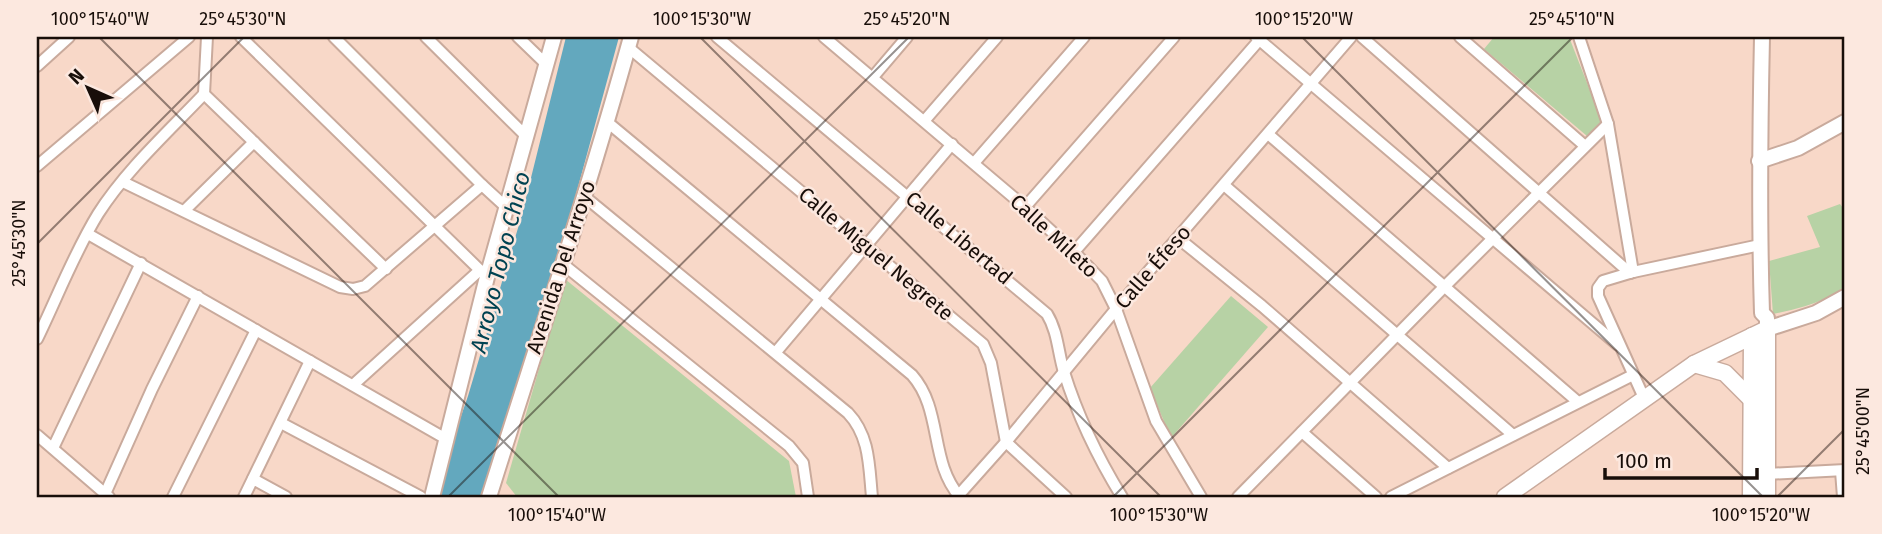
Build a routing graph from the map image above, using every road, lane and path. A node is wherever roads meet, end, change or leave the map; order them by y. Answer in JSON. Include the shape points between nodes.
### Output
{"nodes":[{"id":1,"x":69,"y":37,"type":"edge"},
{"id":2,"x":189,"y":37,"type":"edge"},
{"id":3,"x":241,"y":37,"type":"edge"},
{"id":4,"x":334,"y":37,"type":"edge"},
{"id":5,"x":426,"y":37,"type":"edge"},
{"id":6,"x":518,"y":37,"type":"edge"},
{"id":7,"x":554,"y":37,"type":"edge"},
{"id":8,"x":717,"y":37,"type":"edge"},
{"id":9,"x":824,"y":37,"type":"edge"},
{"id":10,"x":907,"y":37,"type":"edge"},
{"id":11,"x":997,"y":37,"type":"edge"},
{"id":12,"x":1084,"y":37,"type":"edge"},
{"id":13,"x":1174,"y":37,"type":"edge"},
{"id":14,"x":1351,"y":37,"type":"edge"},
{"id":15,"x":1362,"y":37,"type":"edge"},
{"id":16,"x":1460,"y":37,"type":"edge"},
{"id":17,"x":1578,"y":37,"type":"edge"},
{"id":18,"x":1762,"y":37,"type":"edge"},
{"id":19,"x":1259,"y":38,"type":"edge"},
{"id":20,"x":210,"y":39,"type":"edge"},
{"id":21,"x":730,"y":41,"type":"edge"},
{"id":22,"x":629,"y":42,"type":"edge"},
{"id":23,"x":546,"y":65,"type":"junction"},
{"id":24,"x":37,"y":66,"type":"edge"},
{"id":25,"x":873,"y":77,"type":"junction"},
{"id":26,"x":1312,"y":83,"type":"junction"},
{"id":27,"x":204,"y":94,"type":"junction"},
{"id":28,"x":925,"y":120,"type":"junction"},
{"id":29,"x":606,"y":121,"type":"junction"},
{"id":30,"x":1845,"y":122,"type":"edge"},
{"id":31,"x":1608,"y":124,"type":"junction"},
{"id":32,"x":1268,"y":134,"type":"junction"},
{"id":33,"x":527,"y":136,"type":"junction"},
{"id":34,"x":254,"y":142,"type":"junction"},
{"id":35,"x":952,"y":144,"type":"junction"},
{"id":36,"x":1586,"y":146,"type":"junction"},
{"id":37,"x":1759,"y":161,"type":"junction"},
{"id":38,"x":974,"y":163,"type":"junction"},
{"id":39,"x":37,"y":166,"type":"edge"},
{"id":40,"x":123,"y":182,"type":"junction"},
{"id":41,"x":482,"y":185,"type":"junction"},
{"id":42,"x":1224,"y":185,"type":"junction"},
{"id":43,"x":1539,"y":192,"type":"junction"},
{"id":44,"x":908,"y":196,"type":"junction"},
{"id":45,"x":585,"y":197,"type":"junction"},
{"id":46,"x":506,"y":207,"type":"junction"},
{"id":47,"x":1025,"y":207,"type":"junction"},
{"id":48,"x":184,"y":211,"type":"junction"},
{"id":49,"x":435,"y":227,"type":"junction"},
{"id":50,"x":88,"y":234,"type":"junction"},
{"id":51,"x":1178,"y":238,"type":"junction"},
{"id":52,"x":1492,"y":239,"type":"junction"},
{"id":53,"x":1760,"y":245,"type":"junction"},
{"id":54,"x":866,"y":247,"type":"junction"},
{"id":55,"x":1074,"y":252,"type":"junction"},
{"id":56,"x":141,"y":264,"type":"junction"},
{"id":57,"x":564,"y":265,"type":"junction"},
{"id":58,"x":386,"y":269,"type":"junction"},
{"id":59,"x":1631,"y":272,"type":"junction"},
{"id":60,"x":484,"y":273,"type":"junction"},
{"id":61,"x":1445,"y":286,"type":"junction"},
{"id":62,"x":198,"y":296,"type":"junction"},
{"id":63,"x":1845,"y":297,"type":"edge"},
{"id":64,"x":821,"y":299,"type":"junction"},
{"id":65,"x":1116,"y":309,"type":"junction"},
{"id":66,"x":256,"y":330,"type":"junction"},
{"id":67,"x":1760,"y":332,"type":"junction"},
{"id":68,"x":1398,"y":335,"type":"junction"},
{"id":69,"x":37,"y":336,"type":"edge"},
{"id":70,"x":1618,"y":345,"type":"junction"},
{"id":71,"x":776,"y":352,"type":"junction"},
{"id":72,"x":310,"y":362,"type":"junction"},
{"id":73,"x":1694,"y":364,"type":"junction"},
{"id":74,"x":1063,"y":371,"type":"junction"},
{"id":75,"x":1633,"y":375,"type":"junction"},
{"id":76,"x":1350,"y":384,"type":"junction"},
{"id":77,"x":353,"y":385,"type":"junction"},
{"id":78,"x":1644,"y":398,"type":"junction"},
{"id":79,"x":1751,"y":399,"type":"junction"},
{"id":80,"x":1578,"y":402,"type":"junction"},
{"id":81,"x":281,"y":423,"type":"junction"},
{"id":82,"x":1302,"y":432,"type":"junction"},
{"id":83,"x":37,"y":435,"type":"edge"},
{"id":84,"x":1513,"y":435,"type":"junction"},
{"id":85,"x":448,"y":440,"type":"junction"},
{"id":86,"x":1006,"y":442,"type":"junction"},
{"id":87,"x":52,"y":448,"type":"junction"},
{"id":88,"x":1448,"y":468,"type":"junction"},
{"id":89,"x":1843,"y":470,"type":"edge"},
{"id":90,"x":1767,"y":474,"type":"junction"},
{"id":91,"x":253,"y":479,"type":"junction"},
{"id":92,"x":107,"y":495,"type":"edge"},
{"id":93,"x":173,"y":497,"type":"edge"},
{"id":94,"x":244,"y":497,"type":"edge"},
{"id":95,"x":286,"y":497,"type":"edge"},
{"id":96,"x":421,"y":497,"type":"edge"},
{"id":97,"x":432,"y":497,"type":"edge"},
{"id":98,"x":489,"y":497,"type":"edge"},
{"id":99,"x":808,"y":497,"type":"edge"},
{"id":100,"x":872,"y":497,"type":"edge"},
{"id":101,"x":958,"y":497,"type":"edge"},
{"id":102,"x":1066,"y":497,"type":"edge"},
{"id":103,"x":1122,"y":497,"type":"edge"},
{"id":104,"x":1201,"y":497,"type":"edge"},
{"id":105,"x":1238,"y":497,"type":"edge"},
{"id":106,"x":1376,"y":497,"type":"edge"},
{"id":107,"x":1391,"y":497,"type":"edge"},
{"id":108,"x":1505,"y":497,"type":"edge"},
{"id":109,"x":1751,"y":497,"type":"edge"},
{"id":110,"x":1767,"y":497,"type":"edge"},
{"id":111,"x":1843,"y":497,"type":"edge"}],
"edges":[{"from":1,"to":24,"type":"street"},
{"from":2,"to":39,"type":"street"},
{"from":3,"to":49,"type":"street"},
{"from":4,"to":41,"type":"street"},
{"from":5,"to":33,"type":"street"},
{"from":6,"to":23,"type":"street"},
{"from":7,"to":23,"type":"street"},
{"from":8,"to":21,"type":"street","name":"Calle Libertad"},
{"from":9,"to":25,"type":"street","name":"Calle Mileto"},
{"from":10,"to":25,"type":"street"},
{"from":11,"to":28,"type":"street"},
{"from":12,"to":38,"type":"street"},
{"from":13,"to":47,"type":"street"},
{"from":14,"to":26,"type":"street","name":"Calle Éfeso"},
{"from":15,"to":43,"type":"street"},
{"from":16,"to":36,"type":"street"},
{"from":17,"to":31,"type":"street"},
{"from":18,"to":37,"type":"street"},
{"from":19,"to":26,"type":"street"},
{"from":19,"to":55,"type":"street"},
{"from":20,"to":27,"type":"street"},
{"from":21,"to":44,"type":"street","name":"Calle Libertad"},
{"from":22,"to":29,"type":"street","name":"Avenida Del Arroyo"},
{"from":22,"to":54,"type":"street","name":"Calle Miguel Negrete"},
{"from":23,"to":33,"type":"street"},
{"from":25,"to":28,"type":"street","name":"Calle Mileto"},
{"from":26,"to":32,"type":"street","name":"Calle Éfeso"},
{"from":26,"to":52,"type":"street"},
{"from":27,"to":34,"type":"street"},
{"from":27,"to":40,"type":"street"},
{"from":28,"to":35,"type":"street","name":"Calle Mileto"},
{"from":29,"to":45,"type":"street","name":"Avenida Del Arroyo"},
{"from":29,"to":64,"type":"street"},
{"from":30,"to":37,"type":"street","via":[[1798,148]]},
{"from":31,"to":36,"type":"street"},
{"from":31,"to":59,"type":"street"},
{"from":32,"to":42,"type":"street","name":"Calle Éfeso"},
{"from":32,"to":61,"type":"street"},
{"from":33,"to":46,"type":"street"},
{"from":34,"to":48,"type":"street"},
{"from":34,"to":58,"type":"street"},
{"from":35,"to":38,"type":"street","name":"Calle Mileto"},
{"from":35,"to":44,"type":"street"},
{"from":36,"to":43,"type":"street"},
{"from":37,"to":53,"type":"street"},
{"from":38,"to":47,"type":"street","name":"Calle Mileto"},
{"from":40,"to":48,"type":"street"},
{"from":40,"to":50,"type":"street"},
{"from":41,"to":46,"type":"street"},
{"from":41,"to":49,"type":"street"},
{"from":42,"to":51,"type":"street","name":"Calle Éfeso"},
{"from":42,"to":68,"type":"street"},
{"from":43,"to":52,"type":"street"},
{"from":43,"to":59,"type":"street"},
{"from":44,"to":54,"type":"street"},
{"from":44,"to":74,"type":"street","name":"Calle Libertad","via":[[1047,314]]},
{"from":45,"to":57,"type":"street","name":"Avenida Del Arroyo"},
{"from":45,"to":71,"type":"street"},
{"from":46,"to":60,"type":"street"},
{"from":47,"to":55,"type":"street","name":"Calle Mileto"},
{"from":48,"to":58,"type":"street","via":[[340,287],[365,286]]},
{"from":49,"to":58,"type":"street"},
{"from":49,"to":60,"type":"street"},
{"from":50,"to":56,"type":"street"},
{"from":50,"to":69,"type":"street"},
{"from":51,"to":65,"type":"street","name":"Calle Éfeso"},
{"from":51,"to":76,"type":"street"},
{"from":52,"to":61,"type":"street"},
{"from":52,"to":70,"type":"street"},
{"from":53,"to":59,"type":"street"},
{"from":53,"to":67,"type":"street","via":[[1762,313],[1755,320]]},
{"from":54,"to":64,"type":"street"},
{"from":54,"to":86,"type":"street","name":"Calle Miguel Negrete","via":[[983,344],[992,363]]},
{"from":55,"to":65,"type":"street","name":"Calle Mileto","via":[[1102,281]]},
{"from":56,"to":62,"type":"street"},
{"from":56,"to":87,"type":"street"},
{"from":57,"to":98,"type":"street","name":"Avenida Del Arroyo"},
{"from":57,"to":99,"type":"street","via":[[789,446],[803,463]]},
{"from":59,"to":70,"type":"street","via":[[1603,281],[1597,292]]},
{"from":60,"to":77,"type":"street"},
{"from":60,"to":85,"type":"street"},
{"from":61,"to":68,"type":"street"},
{"from":61,"to":80,"type":"street"},
{"from":62,"to":66,"type":"street"},
{"from":62,"to":92,"type":"street"},
{"from":63,"to":67,"type":"street","via":[[1816,313]]},
{"from":64,"to":71,"type":"street"},
{"from":64,"to":101,"type":"street","via":[[919,383],[931,410],[941,462]]},
{"from":65,"to":74,"type":"street","name":"Calle Éfeso"},
{"from":65,"to":104,"type":"street","name":"Calle Mileto","via":[[1156,421]]},
{"from":66,"to":72,"type":"street"},
{"from":66,"to":93,"type":"street"},
{"from":67,"to":73,"type":"main road"},
{"from":67,"to":79,"type":"main road"},
{"from":67,"to":90,"type":"main road"},
{"from":68,"to":76,"type":"street"},
{"from":68,"to":84,"type":"street"},
{"from":70,"to":75,"type":"street"},
{"from":71,"to":100,"type":"street","via":[[858,423],[867,448]]},
{"from":72,"to":77,"type":"street"},
{"from":72,"to":81,"type":"street"},
{"from":73,"to":78,"type":"main road"},
{"from":73,"to":79,"type":"main road","via":[[1725,373]]},
{"from":74,"to":86,"type":"street","name":"Calle Éfeso"},
{"from":74,"to":103,"type":"street","name":"Calle Libertad","via":[[1094,447]]},
{"from":75,"to":78,"type":"street"},
{"from":75,"to":80,"type":"street"},
{"from":76,"to":82,"type":"street"},
{"from":76,"to":88,"type":"street"},
{"from":77,"to":85,"type":"street"},
{"from":78,"to":108,"type":"main road"},
{"from":79,"to":109,"type":"main road"},
{"from":80,"to":84,"type":"street"},
{"from":81,"to":91,"type":"street"},
{"from":81,"to":96,"type":"street"},
{"from":82,"to":105,"type":"street"},
{"from":82,"to":106,"type":"street"},
{"from":83,"to":87,"type":"street"},
{"from":84,"to":88,"type":"street"},
{"from":85,"to":97,"type":"street"},
{"from":86,"to":101,"type":"street","name":"Calle Éfeso"},
{"from":86,"to":102,"type":"street"},
{"from":87,"to":92,"type":"street"},
{"from":88,"to":107,"type":"street"},
{"from":89,"to":90,"type":"street"},
{"from":89,"to":111,"type":"street"},
{"from":90,"to":110,"type":"main road"},
{"from":91,"to":94,"type":"street"},
{"from":91,"to":95,"type":"street"}]}
